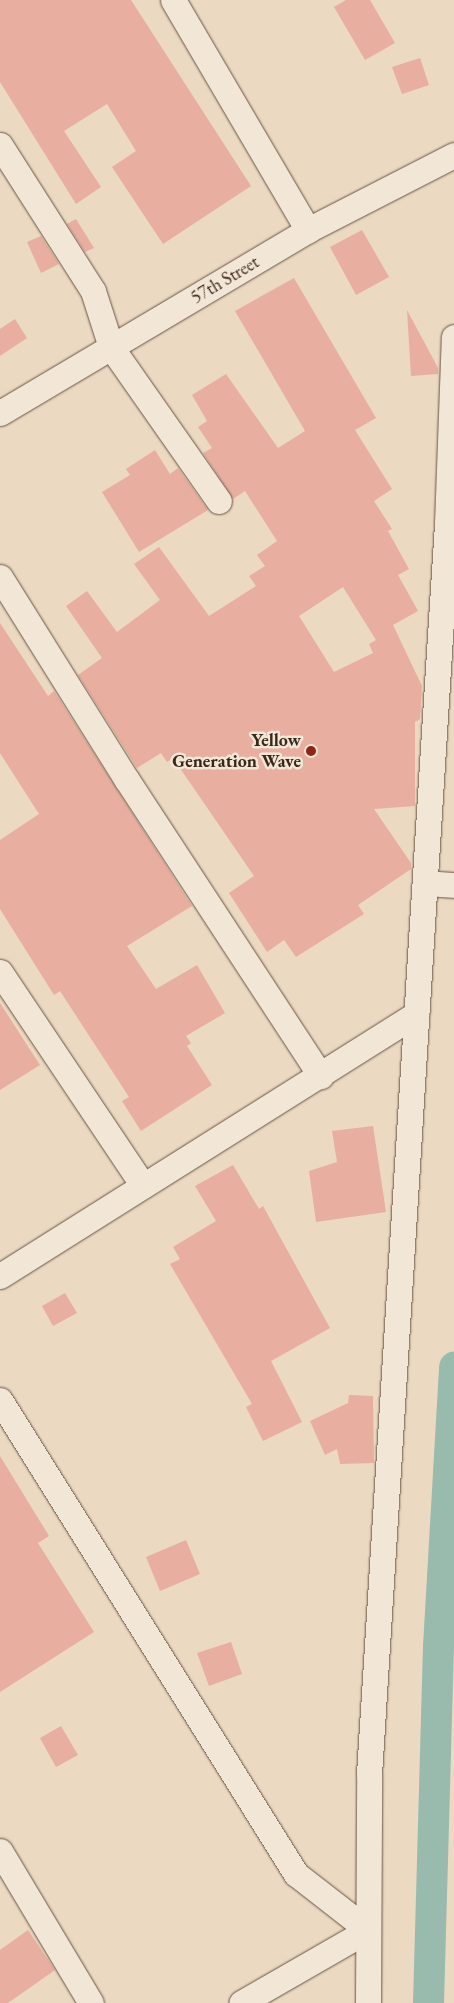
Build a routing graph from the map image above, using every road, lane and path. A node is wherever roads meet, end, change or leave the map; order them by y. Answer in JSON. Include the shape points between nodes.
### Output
{"nodes":[{"id":1,"x":174,"y":0,"type":"edge"},
{"id":2,"x":0,"y":144,"type":"edge"},
{"id":3,"x":454,"y":155,"type":"edge"},
{"id":4,"x":308,"y":230,"type":"junction"},
{"id":5,"x":454,"y":337,"type":"edge"},
{"id":6,"x":111,"y":347,"type":"junction"},
{"id":7,"x":0,"y":413,"type":"edge"},
{"id":8,"x":219,"y":501,"type":"dead end"},
{"id":9,"x":0,"y":577,"type":"edge"},
{"id":10,"x":440,"y":884,"type":"edge"},
{"id":11,"x":0,"y":972,"type":"edge"},
{"id":12,"x":416,"y":1014,"type":"junction"},
{"id":13,"x":321,"y":1076,"type":"junction"},
{"id":14,"x":143,"y":1186,"type":"junction"},
{"id":15,"x":0,"y":1276,"type":"edge"},
{"id":16,"x":0,"y":1400,"type":"edge"},
{"id":17,"x":0,"y":1851,"type":"edge"},
{"id":18,"x":368,"y":1930,"type":"junction"},
{"id":19,"x":92,"y":2003,"type":"edge"},
{"id":20,"x":241,"y":2003,"type":"edge"},
{"id":21,"x":368,"y":2003,"type":"edge"}],
"edges":[{"from":1,"to":4,"type":"street"},
{"from":2,"to":6,"type":"street","via":[[93,291]]},
{"from":3,"to":4,"type":"street","name":"57th Street"},
{"from":4,"to":6,"type":"street","name":"57th Street"},
{"from":5,"to":10,"type":"street"},
{"from":6,"to":7,"type":"street","name":"57th Street"},
{"from":6,"to":8,"type":"street"},
{"from":9,"to":13,"type":"street","via":[[127,780]]},
{"from":10,"to":12,"type":"street"},
{"from":11,"to":14,"type":"street"},
{"from":12,"to":13,"type":"street"},
{"from":12,"to":18,"type":"street","via":[[369,1774]]},
{"from":13,"to":14,"type":"street"},
{"from":14,"to":15,"type":"street"},
{"from":16,"to":18,"type":"street","via":[[296,1874]]},
{"from":17,"to":19,"type":"street"},
{"from":18,"to":20,"type":"street"},
{"from":18,"to":21,"type":"street"}]}
